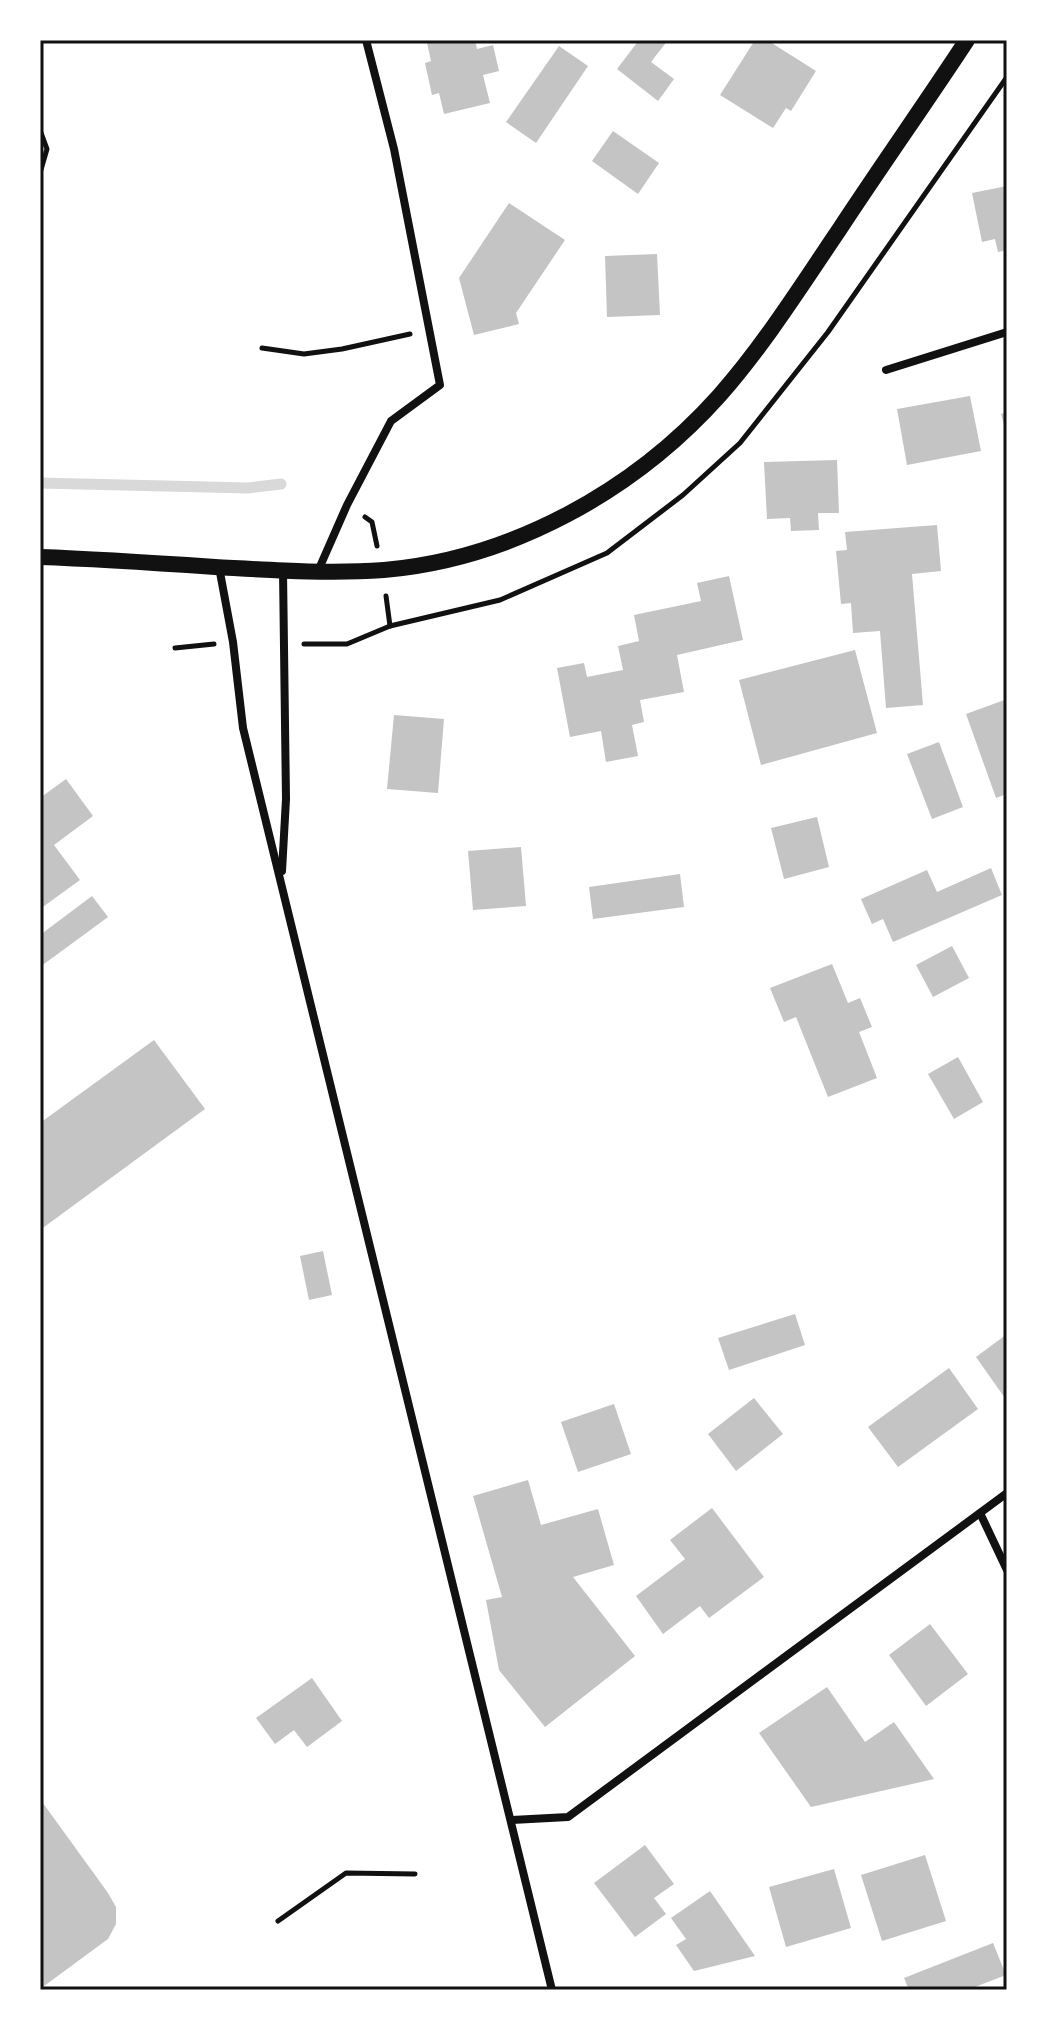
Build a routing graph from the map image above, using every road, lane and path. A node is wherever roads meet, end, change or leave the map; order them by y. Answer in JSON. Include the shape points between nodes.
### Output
{"nodes":[{"id":1,"x":366,"y":40,"type":"edge"},
{"id":2,"x":967,"y":40,"type":"edge"},
{"id":3,"x":40,"y":130,"type":"edge"},
{"id":4,"x":40,"y":173,"type":"edge"},
{"id":5,"x":430,"y":329,"type":"junction"},
{"id":6,"x":1007,"y":332,"type":"edge"},
{"id":7,"x":262,"y":348,"type":"dead end"},
{"id":8,"x":886,"y":370,"type":"dead end"},
{"id":9,"x":40,"y":557,"type":"edge"},
{"id":10,"x":219,"y":567,"type":"junction"},
{"id":11,"x":283,"y":571,"type":"junction"},
{"id":12,"x":318,"y":572,"type":"junction"},
{"id":13,"x":281,"y":880,"type":"junction"},
{"id":14,"x":1007,"y":1493,"type":"edge"},
{"id":15,"x":980,"y":1513,"type":"junction"},
{"id":16,"x":1007,"y":1570,"type":"edge"},
{"id":17,"x":512,"y":1820,"type":"junction"},
{"id":18,"x":415,"y":1874,"type":"dead end"},
{"id":19,"x":278,"y":1921,"type":"dead end"},
{"id":20,"x":552,"y":1990,"type":"edge"}],
"edges":[{"from":1,"to":5,"type":"street"},
{"from":2,"to":12,"type":"main road","via":[[745,366],[667,449],[596,498],[490,547],[417,566]]},
{"from":3,"to":4,"type":"path","via":[[47,149]]},
{"from":5,"to":7,"type":"path","via":[[304,354]]},
{"from":5,"to":12,"type":"street","via":[[440,385],[391,421]]},
{"from":6,"to":8,"type":"street"},
{"from":9,"to":10,"type":"main road"},
{"from":10,"to":11,"type":"main road"},
{"from":10,"to":13,"type":"street","via":[[243,728]]},
{"from":11,"to":12,"type":"main road"},
{"from":11,"to":13,"type":"street","via":[[286,799]]},
{"from":13,"to":17,"type":"street"},
{"from":14,"to":15,"type":"street"},
{"from":15,"to":16,"type":"street"},
{"from":15,"to":17,"type":"street","via":[[568,1817]]},
{"from":17,"to":20,"type":"street"},
{"from":18,"to":19,"type":"path","via":[[346,1873]]}]}
